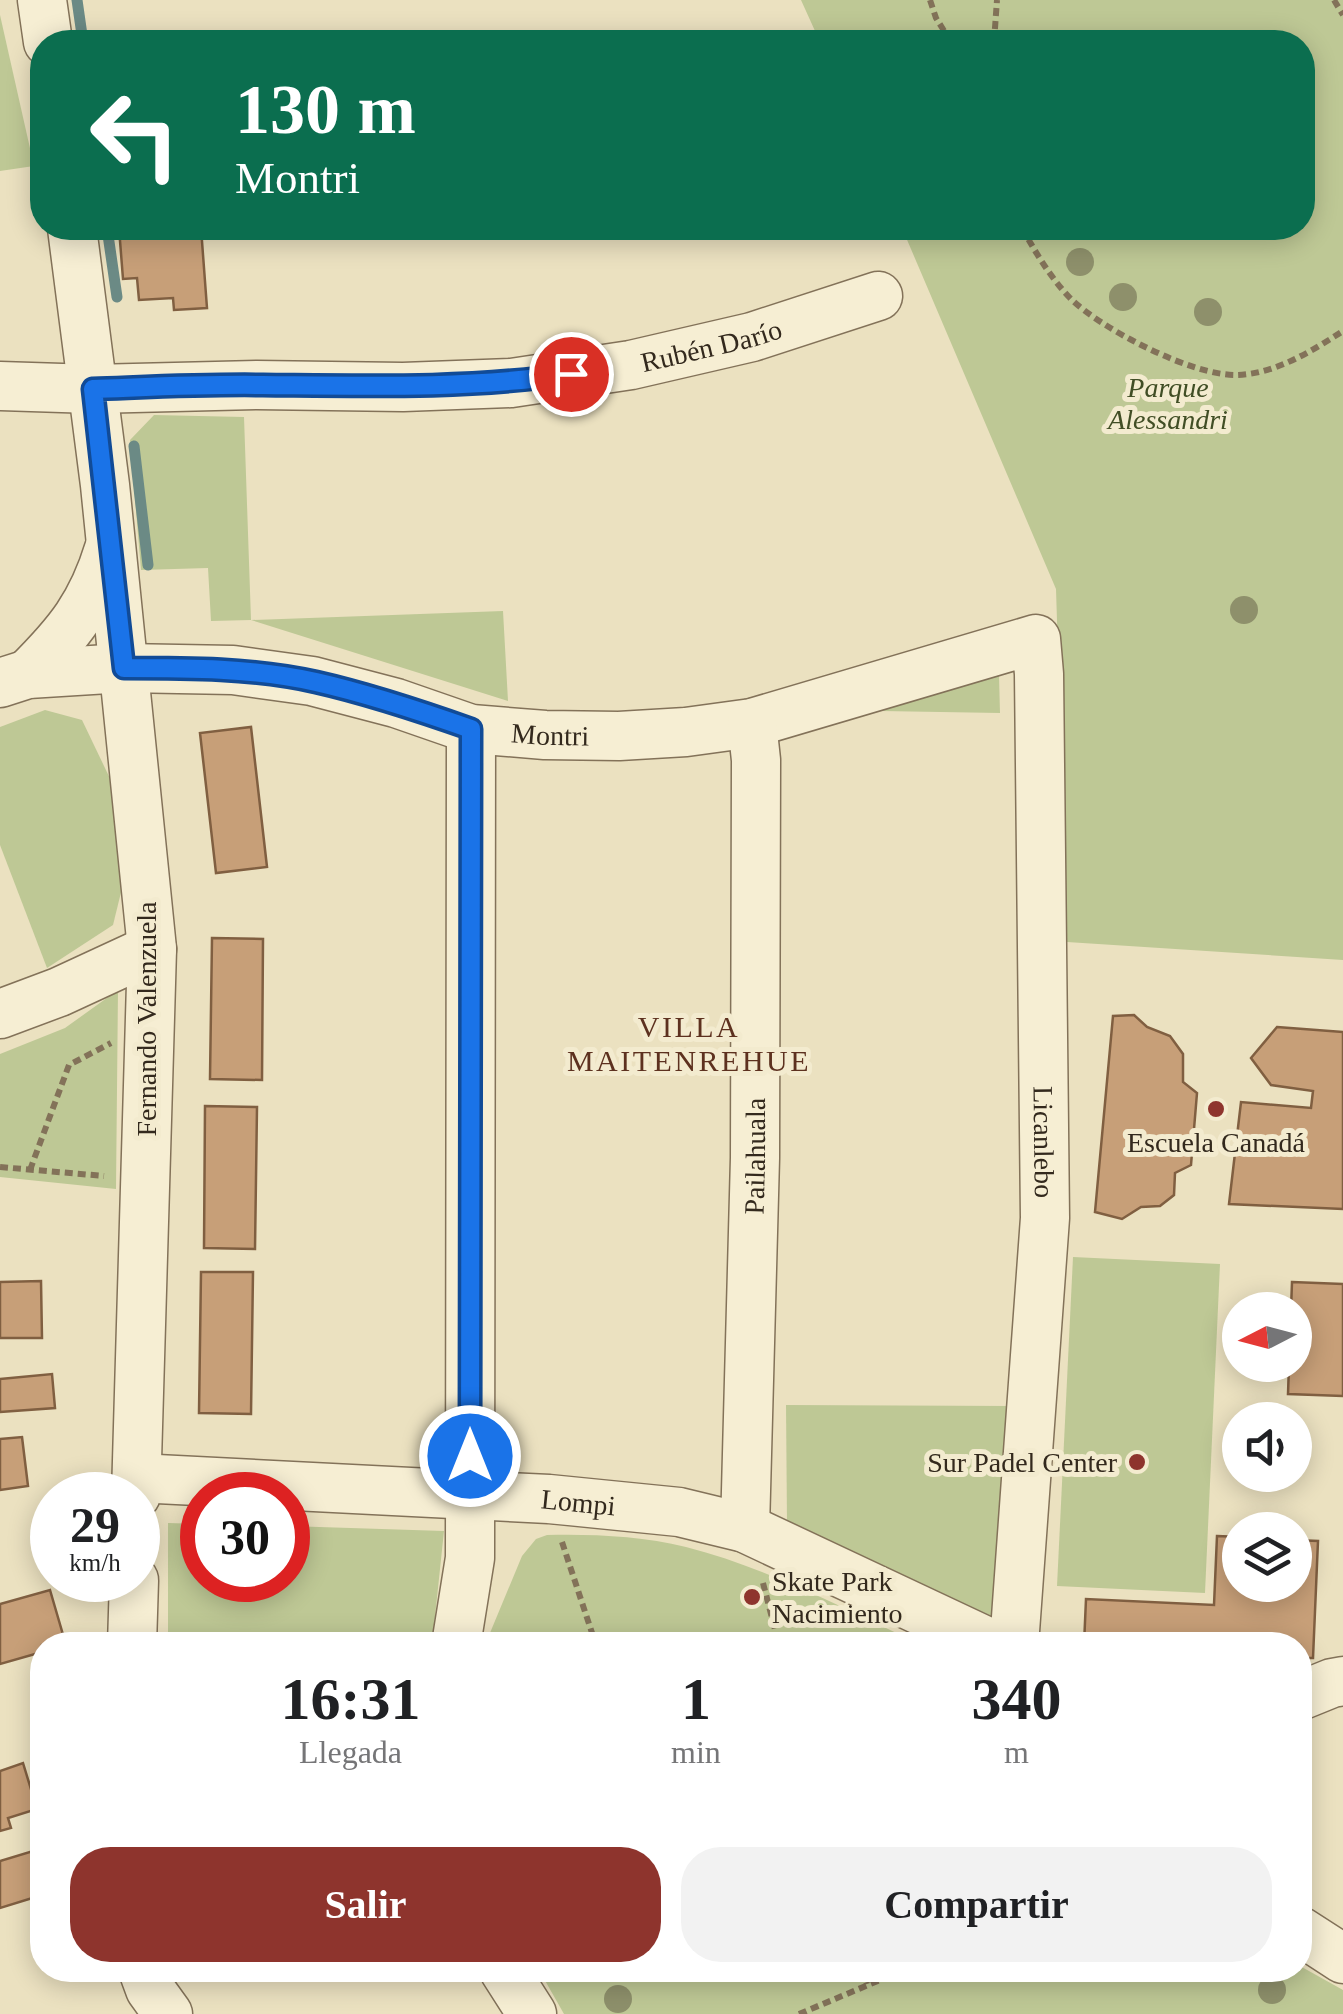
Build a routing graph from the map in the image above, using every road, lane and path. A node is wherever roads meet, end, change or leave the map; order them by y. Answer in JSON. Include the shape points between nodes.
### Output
{"nodes":[{"id":1,"x":42,"y":0,"type":"edge"},
{"id":2,"x":930,"y":0,"type":"edge"},
{"id":3,"x":997,"y":0,"type":"edge"},
{"id":4,"x":1336,"y":1,"type":"edge"},
{"id":5,"x":1343,"y":15,"type":"edge"},
{"id":6,"x":46,"y":30,"type":"edge"},
{"id":7,"x":944,"y":30,"type":"edge"},
{"id":8,"x":995,"y":30,"type":"edge"},
{"id":9,"x":74,"y":240,"type":"edge"},
{"id":10,"x":1029,"y":240,"type":"edge"},
{"id":11,"x":878,"y":296,"type":"dead end"},
{"id":12,"x":1343,"y":330,"type":"edge"},
{"id":13,"x":0,"y":386,"type":"edge"},
{"id":14,"x":93,"y":389,"type":"junction"},
{"id":15,"x":110,"y":545,"type":"junction"},
{"id":16,"x":1036,"y":640,"type":"joint"},
{"id":17,"x":124,"y":668,"type":"junction"},
{"id":18,"x":14,"y":678,"type":"edge"},
{"id":19,"x":752,"y":723,"type":"junction"},
{"id":20,"x":471,"y":729,"type":"junction"},
{"id":21,"x":152,"y":949,"type":"junction"},
{"id":22,"x":0,"y":1014,"type":"edge"},
{"id":23,"x":150,"y":1024,"type":"junction"},
{"id":24,"x":0,"y":1167,"type":"edge"},
{"id":25,"x":30,"y":1170,"type":"junction"},
{"id":26,"x":145,"y":1180,"type":"junction"},
{"id":27,"x":136,"y":1472,"type":"edge"},
{"id":28,"x":160,"y":1488,"type":"edge"},
{"id":29,"x":470,"y":1494,"type":"junction"},
{"id":30,"x":745,"y":1528,"type":"junction"},
{"id":31,"x":559,"y":1533,"type":"dead end"},
{"id":32,"x":762,"y":1579,"type":"dead end"},
{"id":33,"x":133,"y":1602,"type":"edge"},
{"id":34,"x":132,"y":1632,"type":"edge"},
{"id":35,"x":459,"y":1632,"type":"edge"},
{"id":36,"x":592,"y":1632,"type":"edge"},
{"id":37,"x":776,"y":1632,"type":"edge"},
{"id":38,"x":966,"y":1632,"type":"edge"},
{"id":39,"x":1015,"y":1632,"type":"edge"},
{"id":40,"x":1343,"y":1681,"type":"edge"},
{"id":41,"x":1312,"y":1692,"type":"edge"},
{"id":42,"x":1312,"y":1939,"type":"edge"},
{"id":43,"x":1343,"y":1959,"type":"edge"},
{"id":44,"x":147,"y":1982,"type":"edge"},
{"id":45,"x":512,"y":1982,"type":"edge"},
{"id":46,"x":872,"y":1982,"type":"edge"},
{"id":47,"x":867,"y":1984,"type":"joint"},
{"id":48,"x":168,"y":2014,"type":"edge"},
{"id":49,"x":532,"y":2014,"type":"edge"},
{"id":50,"x":799,"y":2014,"type":"edge"}],
"edges":[{"from":1,"to":6,"type":"street"},
{"from":2,"to":7,"type":"path"},
{"from":3,"to":8,"type":"path"},
{"from":4,"to":5,"type":"path"},
{"from":9,"to":14,"type":"street","name":"Fernando Valenzuela"},
{"from":10,"to":12,"type":"path","via":[[1072,300],[1106,325],[1214,373],[1252,374]]},
{"from":11,"to":14,"type":"street","name":"Rubén Darío","via":[[700,349],[511,383]]},
{"from":13,"to":14,"type":"street","name":"Rubén Darío"},
{"from":14,"to":15,"type":"street","name":"Fernando Valenzuela"},
{"from":15,"to":17,"type":"street","name":"Fernando Valenzuela"},
{"from":15,"to":18,"type":"street","name":"Fernando Valenzuela","via":[[84,610],[61,641]]},
{"from":16,"to":19,"type":"street","name":"Montri"},
{"from":16,"to":39,"type":"street","name":"Licanlebo","via":[[1045,1218]]},
{"from":17,"to":18,"type":"street","name":"Montri"},
{"from":17,"to":20,"type":"street","name":"Montri","via":[[233,670],[312,681]]},
{"from":17,"to":21,"type":"street","name":"Fernando Valenzuela"},
{"from":19,"to":20,"type":"street","name":"Montri","via":[[619,736]]},
{"from":19,"to":30,"type":"street","name":"Pailahuala","via":[[755,1158]]},
{"from":20,"to":29,"type":"street"},
{"from":21,"to":22,"type":"street"},
{"from":21,"to":23,"type":"street","name":"Fernando Valenzuela"},
{"from":23,"to":25,"type":"path","via":[[69,1065]]},
{"from":23,"to":26,"type":"street","name":"Fernando Valenzuela"},
{"from":24,"to":25,"type":"path"},
{"from":25,"to":26,"type":"path"},
{"from":26,"to":27,"type":"street","name":"Fernando Valenzuela"},
{"from":28,"to":29,"type":"street","name":"Lompi"},
{"from":29,"to":30,"type":"street","name":"Lompi","via":[[679,1512]]},
{"from":29,"to":35,"type":"street","via":[[470,1558]]},
{"from":30,"to":38,"type":"street","name":"Lompi"},
{"from":31,"to":36,"type":"path"},
{"from":32,"to":37,"type":"path"},
{"from":33,"to":34,"type":"street"},
{"from":40,"to":41,"type":"street"},
{"from":42,"to":43,"type":"street"},
{"from":44,"to":48,"type":"street"},
{"from":45,"to":49,"type":"street"},
{"from":46,"to":47,"type":"path"},
{"from":47,"to":50,"type":"path"}]}
